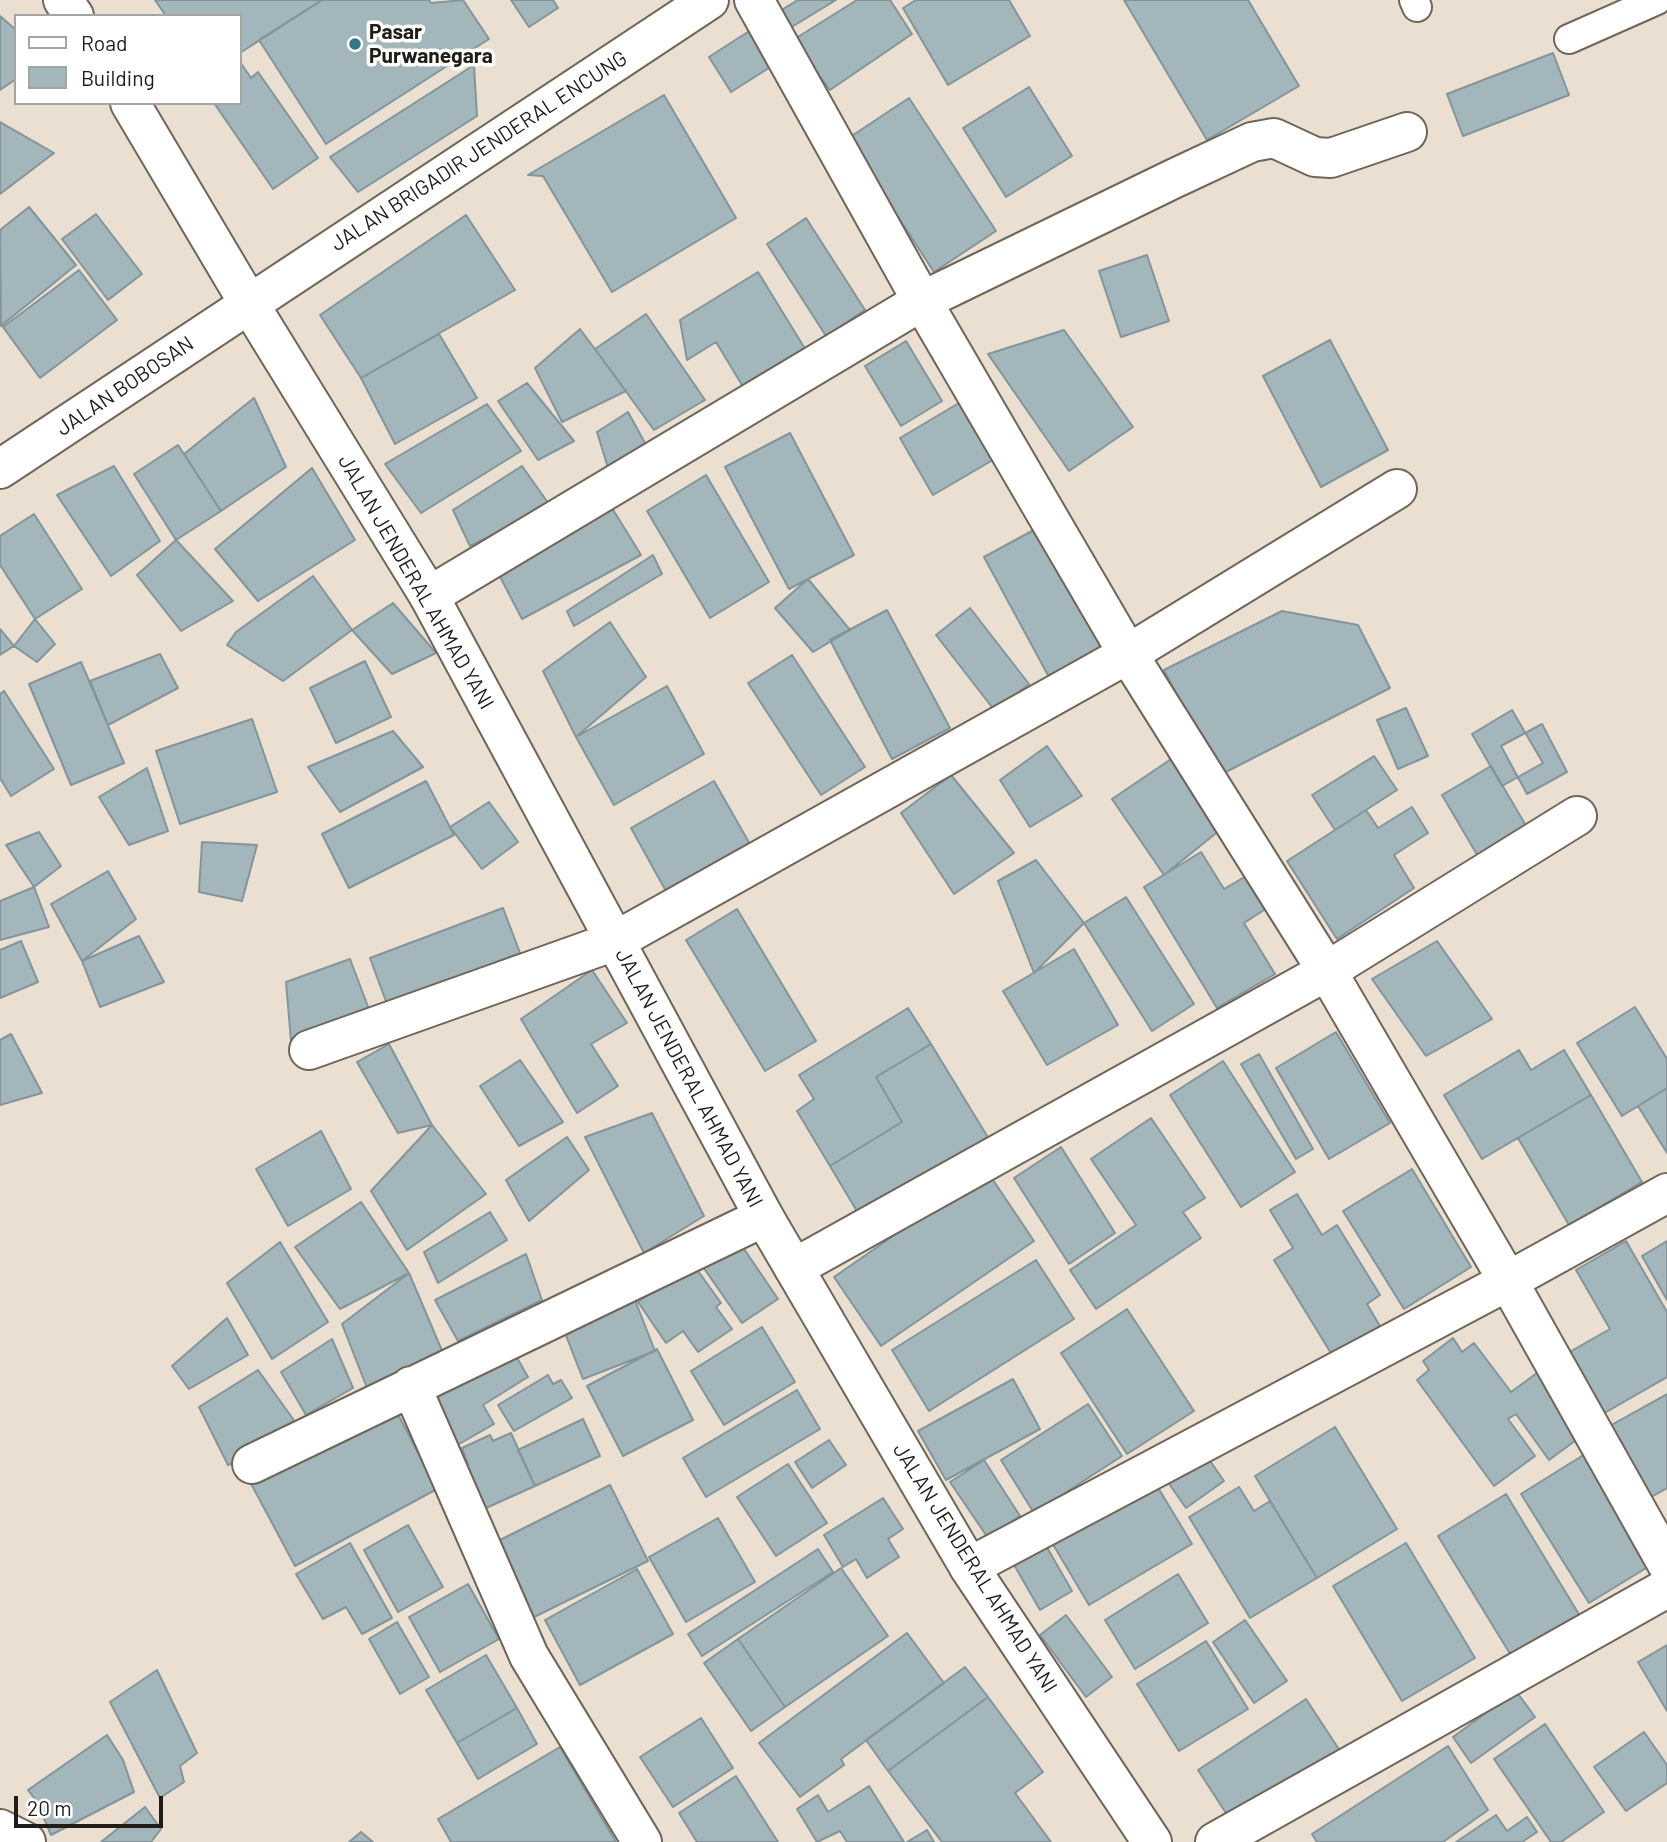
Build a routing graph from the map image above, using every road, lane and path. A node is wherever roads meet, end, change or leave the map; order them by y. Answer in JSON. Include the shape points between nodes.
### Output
{"nodes":[{"id":1,"x":709,"y":0,"type":"edge"},
{"id":2,"x":754,"y":0,"type":"edge"},
{"id":3,"x":1657,"y":0,"type":"edge"},
{"id":4,"x":1569,"y":39,"type":"dead end"},
{"id":5,"x":131,"y":105,"type":"edge"},
{"id":6,"x":1407,"y":132,"type":"dead end"},
{"id":7,"x":922,"y":301,"type":"junction"},
{"id":8,"x":248,"y":302,"type":"junction"},
{"id":9,"x":0,"y":469,"type":"edge"},
{"id":10,"x":1397,"y":489,"type":"dead end"},
{"id":11,"x":429,"y":596,"type":"junction"},
{"id":12,"x":1128,"y":654,"type":"junction"},
{"id":13,"x":1577,"y":816,"type":"dead end"},
{"id":14,"x":615,"y":941,"type":"junction"},
{"id":15,"x":1327,"y":971,"type":"junction"},
{"id":16,"x":309,"y":1050,"type":"dead end"},
{"id":17,"x":1667,"y":1193,"type":"edge"},
{"id":18,"x":764,"y":1217,"type":"junction"},
{"id":19,"x":794,"y":1268,"type":"junction"},
{"id":20,"x":1508,"y":1281,"type":"junction"},
{"id":21,"x":411,"y":1387,"type":"junction"},
{"id":22,"x":252,"y":1464,"type":"dead end"},
{"id":23,"x":1667,"y":1564,"type":"edge"},
{"id":24,"x":970,"y":1567,"type":"junction"},
{"id":25,"x":1667,"y":1588,"type":"edge"},
{"id":26,"x":0,"y":1829,"type":"edge"},
{"id":27,"x":26,"y":1842,"type":"edge"},
{"id":28,"x":642,"y":1842,"type":"edge"},
{"id":29,"x":1152,"y":1842,"type":"edge"},
{"id":30,"x":1215,"y":1842,"type":"edge"}],
"edges":[{"from":1,"to":8,"type":"street","name":"JALAN BRIGADIR JENDERAL ENCUNG"},
{"from":2,"to":7,"type":"street"},
{"from":3,"to":4,"type":"lane"},
{"from":5,"to":8,"type":"street","name":"JALAN JENDERAL AHMAD YANI"},
{"from":6,"to":7,"type":"street","via":[[1331,158],[1315,157],[1274,138],[1252,142]]},
{"from":7,"to":11,"type":"street"},
{"from":7,"to":12,"type":"street"},
{"from":8,"to":9,"type":"street","name":"JALAN BOBOSAN"},
{"from":8,"to":11,"type":"street","name":"JALAN JENDERAL AHMAD YANI"},
{"from":10,"to":12,"type":"street"},
{"from":11,"to":14,"type":"street","name":"JALAN JENDERAL AHMAD YANI"},
{"from":12,"to":14,"type":"street"},
{"from":12,"to":15,"type":"street"},
{"from":13,"to":15,"type":"street"},
{"from":14,"to":16,"type":"street"},
{"from":14,"to":18,"type":"street","name":"JALAN JENDERAL AHMAD YANI"},
{"from":15,"to":19,"type":"street"},
{"from":15,"to":20,"type":"street"},
{"from":17,"to":20,"type":"street"},
{"from":18,"to":19,"type":"street","name":"JALAN JENDERAL AHMAD YANI"},
{"from":18,"to":21,"type":"street"},
{"from":19,"to":24,"type":"street","name":"JALAN JENDERAL AHMAD YANI"},
{"from":20,"to":23,"type":"street"},
{"from":20,"to":24,"type":"street"},
{"from":21,"to":22,"type":"street"},
{"from":21,"to":28,"type":"street","via":[[529,1656]]},
{"from":24,"to":29,"type":"street","name":"JALAN JENDERAL AHMAD YANI"},
{"from":25,"to":30,"type":"street"},
{"from":26,"to":27,"type":"street"}]}
